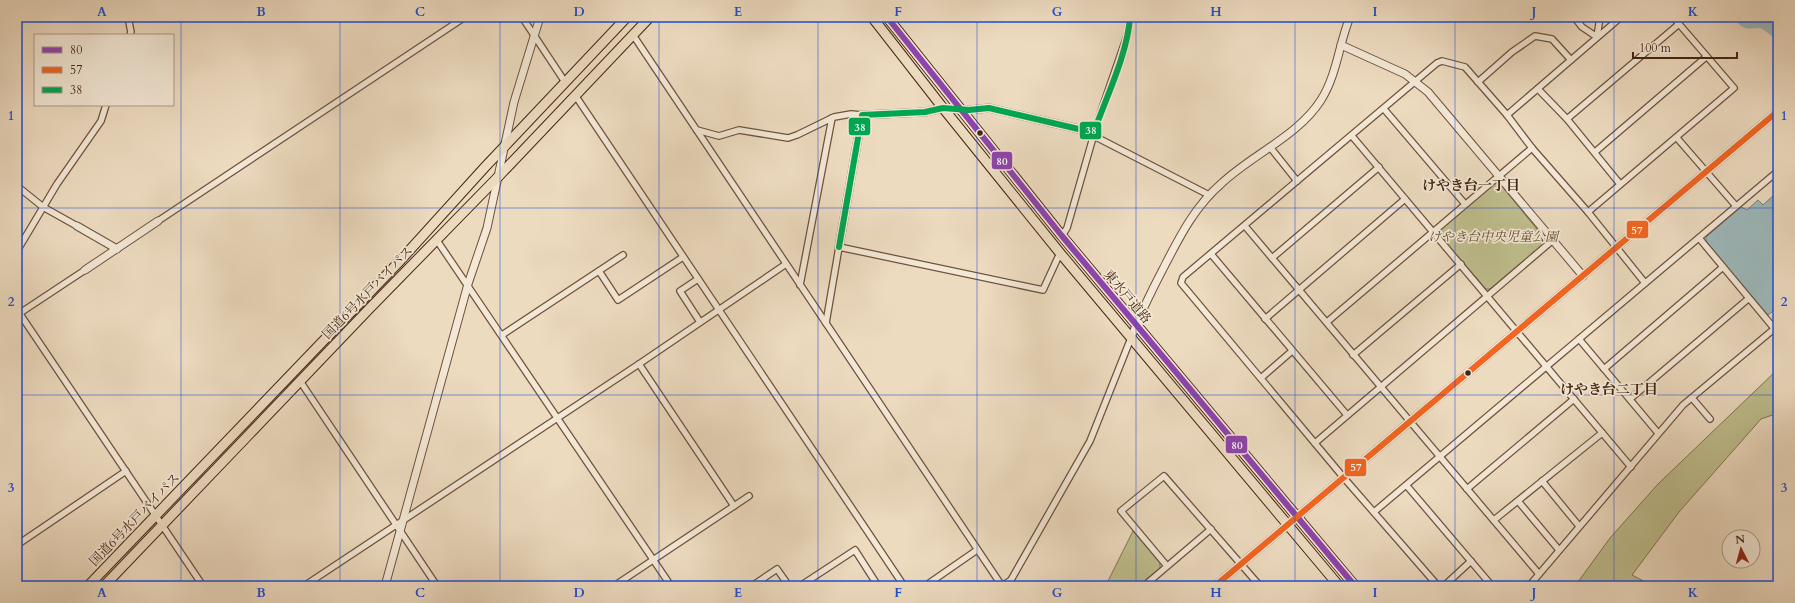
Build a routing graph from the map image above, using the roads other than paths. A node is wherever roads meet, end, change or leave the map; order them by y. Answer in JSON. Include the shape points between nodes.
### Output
{"nodes":[{"id":1,"x":128,"y":17,"type":"edge"},
{"id":2,"x":465,"y":17,"type":"edge"},
{"id":3,"x":522,"y":17,"type":"edge"},
{"id":4,"x":540,"y":17,"type":"edge"},
{"id":5,"x":650,"y":17,"type":"edge"},
{"id":6,"x":872,"y":17,"type":"edge"},
{"id":7,"x":887,"y":17,"type":"edge"},
{"id":8,"x":1130,"y":17,"type":"edge"},
{"id":9,"x":1350,"y":17,"type":"edge"},
{"id":10,"x":1574,"y":17,"type":"edge"},
{"id":11,"x":1600,"y":17,"type":"edge"},
{"id":12,"x":1621,"y":17,"type":"edge"},
{"id":13,"x":1673,"y":17,"type":"edge"},
{"id":14,"x":624,"y":18,"type":"edge"},
{"id":15,"x":1679,"y":24,"type":"junction"},
{"id":16,"x":130,"y":34,"type":"edge"},
{"id":17,"x":633,"y":35,"type":"junction"},
{"id":18,"x":534,"y":36,"type":"junction"},
{"id":19,"x":1597,"y":37,"type":"junction"},
{"id":20,"x":1341,"y":45,"type":"junction"},
{"id":21,"x":1706,"y":57,"type":"junction"},
{"id":22,"x":1570,"y":60,"type":"junction"},
{"id":23,"x":1416,"y":81,"type":"junction"},
{"id":24,"x":566,"y":82,"type":"junction"},
{"id":25,"x":1478,"y":82,"type":"junction"},
{"id":26,"x":1538,"y":89,"type":"junction"},
{"id":27,"x":575,"y":95,"type":"junction"},
{"id":28,"x":106,"y":106,"type":"edge"},
{"id":29,"x":943,"y":108,"type":"junction"},
{"id":30,"x":959,"y":109,"type":"junction"},
{"id":31,"x":1384,"y":109,"type":"junction"},
{"id":32,"x":1778,"y":111,"type":"edge"},
{"id":33,"x":1507,"y":114,"type":"junction"},
{"id":34,"x":862,"y":115,"type":"junction"},
{"id":35,"x":832,"y":118,"type":"junction"},
{"id":36,"x":1567,"y":119,"type":"junction"},
{"id":37,"x":697,"y":130,"type":"junction"},
{"id":38,"x":1092,"y":132,"type":"junction"},
{"id":39,"x":1352,"y":136,"type":"junction"},
{"id":40,"x":1678,"y":138,"type":"junction"},
{"id":41,"x":503,"y":147,"type":"junction"},
{"id":42,"x":1270,"y":147,"type":"junction"},
{"id":43,"x":1532,"y":148,"type":"junction"},
{"id":44,"x":1594,"y":152,"type":"junction"},
{"id":45,"x":1379,"y":167,"type":"junction"},
{"id":46,"x":1778,"y":171,"type":"edge"},
{"id":47,"x":1707,"y":172,"type":"junction"},
{"id":48,"x":1498,"y":175,"type":"junction"},
{"id":49,"x":497,"y":178,"type":"junction"},
{"id":50,"x":1297,"y":181,"type":"junction"},
{"id":51,"x":1620,"y":184,"type":"junction"},
{"id":52,"x":17,"y":186,"type":"edge"},
{"id":53,"x":1209,"y":195,"type":"junction"},
{"id":54,"x":1406,"y":199,"type":"junction"},
{"id":55,"x":1465,"y":204,"type":"junction"},
{"id":56,"x":1736,"y":206,"type":"junction"},
{"id":57,"x":43,"y":207,"type":"junction"},
{"id":58,"x":1588,"y":212,"type":"junction"},
{"id":59,"x":158,"y":221,"type":"joint"},
{"id":60,"x":77,"y":226,"type":"joint"},
{"id":61,"x":1245,"y":226,"type":"junction"},
{"id":62,"x":1434,"y":231,"type":"junction"},
{"id":63,"x":1062,"y":236,"type":"junction"},
{"id":64,"x":1699,"y":238,"type":"junction"},
{"id":65,"x":436,"y":239,"type":"junction"},
{"id":66,"x":1554,"y":240,"type":"junction"},
{"id":67,"x":839,"y":247,"type":"junction"},
{"id":68,"x":1617,"y":248,"type":"junction"},
{"id":69,"x":117,"y":249,"type":"junction"},
{"id":70,"x":17,"y":251,"type":"edge"},
{"id":71,"x":1060,"y":253,"type":"junction"},
{"id":72,"x":1211,"y":254,"type":"junction"},
{"id":73,"x":624,"y":255,"type":"dead end"},
{"id":74,"x":683,"y":257,"type":"junction"},
{"id":75,"x":1272,"y":258,"type":"junction"},
{"id":76,"x":786,"y":264,"type":"junction"},
{"id":77,"x":1461,"y":264,"type":"junction"},
{"id":78,"x":1723,"y":267,"type":"junction"},
{"id":79,"x":85,"y":270,"type":"joint"},
{"id":80,"x":599,"y":271,"type":"junction"},
{"id":81,"x":1583,"y":276,"type":"junction"},
{"id":82,"x":698,"y":279,"type":"junction"},
{"id":83,"x":1645,"y":283,"type":"junction"},
{"id":84,"x":468,"y":284,"type":"junction"},
{"id":85,"x":800,"y":284,"type":"junction"},
{"id":86,"x":1298,"y":289,"type":"junction"},
{"id":87,"x":1488,"y":295,"type":"junction"},
{"id":88,"x":1748,"y":299,"type":"junction"},
{"id":89,"x":718,"y":309,"type":"junction"},
{"id":90,"x":18,"y":315,"type":"edge"},
{"id":91,"x":1266,"y":319,"type":"junction"},
{"id":92,"x":700,"y":322,"type":"junction"},
{"id":93,"x":1327,"y":322,"type":"junction"},
{"id":94,"x":826,"y":323,"type":"junction"},
{"id":95,"x":1136,"y":326,"type":"junction"},
{"id":96,"x":1518,"y":331,"type":"junction"},
{"id":97,"x":1776,"y":331,"type":"edge"},
{"id":98,"x":502,"y":335,"type":"junction"},
{"id":99,"x":1131,"y":338,"type":"junction"},
{"id":100,"x":1579,"y":340,"type":"junction"},
{"id":101,"x":1292,"y":351,"type":"junction"},
{"id":102,"x":1353,"y":355,"type":"junction"},
{"id":103,"x":639,"y":364,"type":"junction"},
{"id":104,"x":1547,"y":367,"type":"junction"},
{"id":105,"x":1604,"y":369,"type":"junction"},
{"id":106,"x":1261,"y":378,"type":"junction"},
{"id":107,"x":300,"y":381,"type":"junction"},
{"id":108,"x":1380,"y":387,"type":"junction"},
{"id":109,"x":1692,"y":398,"type":"junction"},
{"id":110,"x":1574,"y":399,"type":"junction"},
{"id":111,"x":1630,"y":399,"type":"junction"},
{"id":112,"x":1347,"y":415,"type":"junction"},
{"id":113,"x":557,"y":417,"type":"junction"},
{"id":114,"x":1710,"y":419,"type":"dead end"},
{"id":115,"x":1410,"y":422,"type":"junction"},
{"id":116,"x":1658,"y":432,"type":"junction"},
{"id":117,"x":1602,"y":434,"type":"junction"},
{"id":118,"x":1315,"y":443,"type":"junction"},
{"id":119,"x":1438,"y":457,"type":"junction"},
{"id":120,"x":1632,"y":467,"type":"junction"},
{"id":121,"x":126,"y":471,"type":"junction"},
{"id":122,"x":1344,"y":478,"type":"junction"},
{"id":123,"x":1542,"y":481,"type":"junction"},
{"id":124,"x":1406,"y":486,"type":"junction"},
{"id":125,"x":1467,"y":489,"type":"junction"},
{"id":126,"x":749,"y":496,"type":"dead end"},
{"id":127,"x":1518,"y":500,"type":"junction"},
{"id":128,"x":734,"y":506,"type":"junction"},
{"id":129,"x":1374,"y":512,"type":"junction"},
{"id":130,"x":156,"y":514,"type":"junction"},
{"id":131,"x":1297,"y":517,"type":"junction"},
{"id":132,"x":1494,"y":520,"type":"junction"},
{"id":133,"x":402,"y":521,"type":"junction"},
{"id":134,"x":1288,"y":524,"type":"junction"},
{"id":135,"x":163,"y":525,"type":"junction"},
{"id":136,"x":1579,"y":526,"type":"junction"},
{"id":137,"x":397,"y":528,"type":"junction"},
{"id":138,"x":1211,"y":529,"type":"junction"},
{"id":139,"x":17,"y":545,"type":"edge"},
{"id":140,"x":977,"y":550,"type":"junction"},
{"id":141,"x":1560,"y":550,"type":"junction"},
{"id":142,"x":653,"y":560,"type":"junction"},
{"id":143,"x":1471,"y":561,"type":"junction"},
{"id":144,"x":1241,"y":564,"type":"junction"},
{"id":145,"x":1167,"y":566,"type":"junction"},
{"id":146,"x":1539,"y":574,"type":"junction"},
{"id":147,"x":88,"y":586,"type":"edge"},
{"id":148,"x":104,"y":586,"type":"edge"},
{"id":149,"x":203,"y":586,"type":"edge"},
{"id":150,"x":304,"y":586,"type":"edge"},
{"id":151,"x":385,"y":586,"type":"edge"},
{"id":152,"x":436,"y":586,"type":"edge"},
{"id":153,"x":614,"y":586,"type":"edge"},
{"id":154,"x":671,"y":586,"type":"edge"},
{"id":155,"x":752,"y":586,"type":"edge"},
{"id":156,"x":789,"y":586,"type":"edge"},
{"id":157,"x":800,"y":586,"type":"edge"},
{"id":158,"x":878,"y":586,"type":"edge"},
{"id":159,"x":904,"y":586,"type":"edge"},
{"id":160,"x":925,"y":586,"type":"edge"},
{"id":161,"x":1144,"y":586,"type":"edge"},
{"id":162,"x":1215,"y":586,"type":"edge"},
{"id":163,"x":1260,"y":586,"type":"edge"},
{"id":164,"x":1340,"y":586,"type":"edge"},
{"id":165,"x":1355,"y":586,"type":"edge"},
{"id":166,"x":1438,"y":586,"type":"edge"},
{"id":167,"x":1444,"y":586,"type":"edge"},
{"id":168,"x":1492,"y":586,"type":"edge"},
{"id":169,"x":1529,"y":586,"type":"edge"}],
"edges":[{"from":1,"to":16,"type":"street"},
{"from":2,"to":59,"type":"street"},
{"from":3,"to":18,"type":"street"},
{"from":4,"to":18,"type":"street"},
{"from":5,"to":17,"type":"highway","name":"国道6号水戸バイパス"},
{"from":6,"to":29,"type":"highway","name":"東水戸道路"},
{"from":7,"to":30,"type":"highway","name":"東水戸道路"},
{"from":8,"to":38,"type":"street","via":[[1128,33],[1114,76]]},
{"from":9,"to":20,"type":"street"},
{"from":10,"to":19,"type":"street","via":[[1582,27]]},
{"from":11,"to":19,"type":"street"},
{"from":12,"to":19,"type":"street"},
{"from":13,"to":15,"type":"street"},
{"from":14,"to":24,"type":"highway","name":"国道6号水戸バイパス"},
{"from":15,"to":21,"type":"street"},
{"from":15,"to":36,"type":"street"},
{"from":17,"to":27,"type":"highway","name":"国道6号水戸バイパス"},
{"from":17,"to":37,"type":"street"},
{"from":18,"to":24,"type":"street"},
{"from":18,"to":41,"type":"street"},
{"from":19,"to":22,"type":"street"},
{"from":20,"to":23,"type":"street"},
{"from":20,"to":42,"type":"street","via":[[1330,82],[1321,100],[1304,120]]},
{"from":21,"to":40,"type":"street","via":[[1734,88]]},
{"from":21,"to":44,"type":"street"},
{"from":22,"to":25,"type":"street","via":[[1552,38],[1534,36]]},
{"from":22,"to":26,"type":"street"},
{"from":23,"to":25,"type":"street","via":[[1442,61],[1465,67]]},
{"from":23,"to":31,"type":"street"},
{"from":23,"to":48,"type":"street","via":[[1433,97]]},
{"from":24,"to":41,"type":"highway","name":"国道6号水戸バイパス"},
{"from":25,"to":33,"type":"street"},
{"from":26,"to":33,"type":"street"},
{"from":26,"to":36,"type":"street"},
{"from":27,"to":49,"type":"highway","name":"国道6号水戸バイパス"},
{"from":27,"to":74,"type":"street"},
{"from":28,"to":57,"type":"street","via":[[101,121]]},
{"from":29,"to":30,"type":"street"},
{"from":29,"to":34,"type":"street","via":[[925,112]]},
{"from":29,"to":71,"type":"highway","name":"東水戸道路"},
{"from":30,"to":38,"type":"street","via":[[989,108]]},
{"from":30,"to":63,"type":"highway","name":"東水戸道路"},
{"from":31,"to":39,"type":"street"},
{"from":31,"to":55,"type":"street"},
{"from":32,"to":47,"type":"street"},
{"from":33,"to":43,"type":"street"},
{"from":34,"to":35,"type":"street","via":[[851,114]]},
{"from":34,"to":67,"type":"street"},
{"from":35,"to":37,"type":"street","via":[[788,138],[739,130],[719,136]]},
{"from":35,"to":85,"type":"street"},
{"from":36,"to":44,"type":"street"},
{"from":37,"to":76,"type":"street"},
{"from":38,"to":53,"type":"street"},
{"from":38,"to":63,"type":"street"},
{"from":39,"to":45,"type":"street"},
{"from":39,"to":50,"type":"street"},
{"from":40,"to":47,"type":"street"},
{"from":40,"to":51,"type":"street"},
{"from":41,"to":49,"type":"street"},
{"from":41,"to":130,"type":"highway","name":"国道6号水戸バイパス","via":[[398,263]]},
{"from":42,"to":50,"type":"street"},
{"from":42,"to":53,"type":"street","via":[[1222,182]]},
{"from":43,"to":48,"type":"street"},
{"from":43,"to":58,"type":"street"},
{"from":44,"to":51,"type":"street"},
{"from":45,"to":54,"type":"street"},
{"from":45,"to":75,"type":"street"},
{"from":46,"to":56,"type":"street"},
{"from":47,"to":56,"type":"street"},
{"from":47,"to":68,"type":"street"},
{"from":48,"to":55,"type":"street"},
{"from":48,"to":66,"type":"street"},
{"from":49,"to":65,"type":"highway","name":"国道6号水戸バイパス"},
{"from":49,"to":84,"type":"street","via":[[485,235]]},
{"from":50,"to":61,"type":"street"},
{"from":51,"to":58,"type":"street"},
{"from":52,"to":57,"type":"street"},
{"from":53,"to":95,"type":"street","via":[[1186,224]]},
{"from":54,"to":62,"type":"street"},
{"from":54,"to":86,"type":"street"},
{"from":55,"to":62,"type":"street"},
{"from":56,"to":64,"type":"street"},
{"from":57,"to":60,"type":"street"},
{"from":57,"to":70,"type":"street"},
{"from":58,"to":68,"type":"street"},
{"from":59,"to":69,"type":"street"},
{"from":60,"to":69,"type":"street"},
{"from":61,"to":72,"type":"street"},
{"from":61,"to":75,"type":"street"},
{"from":62,"to":77,"type":"street"},
{"from":62,"to":93,"type":"street"},
{"from":63,"to":95,"type":"highway","name":"東水戸道路"},
{"from":64,"to":78,"type":"street"},
{"from":64,"to":83,"type":"street"},
{"from":65,"to":84,"type":"street"},
{"from":65,"to":107,"type":"highway","name":"国道6号水戸バイパス"},
{"from":66,"to":81,"type":"street"},
{"from":66,"to":87,"type":"street"},
{"from":67,"to":71,"type":"street","via":[[1043,290]]},
{"from":67,"to":94,"type":"street"},
{"from":68,"to":81,"type":"street"},
{"from":68,"to":83,"type":"street"},
{"from":69,"to":79,"type":"street"},
{"from":71,"to":99,"type":"highway","name":"東水戸道路"},
{"from":72,"to":91,"type":"street"},
{"from":72,"to":106,"type":"street","via":[[1183,277],[1181,283]]},
{"from":73,"to":80,"type":"street"},
{"from":74,"to":80,"type":"street","via":[[618,300]]},
{"from":74,"to":82,"type":"street"},
{"from":75,"to":86,"type":"street"},
{"from":76,"to":85,"type":"street"},
{"from":76,"to":89,"type":"street"},
{"from":77,"to":87,"type":"street"},
{"from":77,"to":102,"type":"street"},
{"from":78,"to":88,"type":"street"},
{"from":78,"to":105,"type":"street"},
{"from":79,"to":90,"type":"street"},
{"from":80,"to":98,"type":"street"},
{"from":81,"to":96,"type":"street"},
{"from":82,"to":89,"type":"street"},
{"from":82,"to":92,"type":"street","via":[[680,291]]},
{"from":83,"to":100,"type":"street"},
{"from":84,"to":98,"type":"street"},
{"from":84,"to":133,"type":"street"},
{"from":85,"to":94,"type":"street"},
{"from":86,"to":91,"type":"street"},
{"from":86,"to":93,"type":"street"},
{"from":87,"to":96,"type":"street"},
{"from":87,"to":108,"type":"street"},
{"from":88,"to":97,"type":"street"},
{"from":88,"to":111,"type":"street"},
{"from":89,"to":92,"type":"street"},
{"from":89,"to":159,"type":"street"},
{"from":90,"to":121,"type":"street"},
{"from":91,"to":101,"type":"street"},
{"from":92,"to":103,"type":"street"},
{"from":93,"to":102,"type":"street"},
{"from":94,"to":140,"type":"street"},
{"from":95,"to":99,"type":"street"},
{"from":95,"to":131,"type":"highway","name":"東水戸道路"},
{"from":96,"to":104,"type":"street"},
{"from":96,"to":115,"type":"street"},
{"from":97,"to":109,"type":"street"},
{"from":98,"to":113,"type":"street"},
{"from":99,"to":134,"type":"highway","name":"東水戸道路"},
{"from":99,"to":140,"type":"street","via":[[1090,441],[1011,580],[1002,586]]},
{"from":100,"to":104,"type":"street"},
{"from":100,"to":105,"type":"street"},
{"from":101,"to":106,"type":"street"},
{"from":101,"to":112,"type":"street"},
{"from":102,"to":108,"type":"street"},
{"from":103,"to":113,"type":"street"},
{"from":103,"to":128,"type":"street"},
{"from":104,"to":110,"type":"street"},
{"from":104,"to":119,"type":"street"},
{"from":105,"to":111,"type":"street"},
{"from":106,"to":118,"type":"street"},
{"from":107,"to":135,"type":"highway","name":"国道6号水戸バイパス"},
{"from":107,"to":137,"type":"street"},
{"from":108,"to":112,"type":"street"},
{"from":108,"to":115,"type":"street"},
{"from":109,"to":114,"type":"street"},
{"from":109,"to":116,"type":"street"},
{"from":110,"to":117,"type":"street"},
{"from":110,"to":125,"type":"street"},
{"from":111,"to":116,"type":"street"},
{"from":112,"to":118,"type":"street"},
{"from":113,"to":133,"type":"street"},
{"from":113,"to":142,"type":"street"},
{"from":115,"to":119,"type":"street"},
{"from":115,"to":122,"type":"street"},
{"from":116,"to":120,"type":"street"},
{"from":117,"to":120,"type":"street"},
{"from":117,"to":123,"type":"street"},
{"from":118,"to":122,"type":"street"},
{"from":119,"to":124,"type":"street"},
{"from":119,"to":125,"type":"street"},
{"from":120,"to":136,"type":"street"},
{"from":121,"to":130,"type":"street"},
{"from":121,"to":139,"type":"street"},
{"from":122,"to":129,"type":"street"},
{"from":122,"to":131,"type":"street"},
{"from":123,"to":127,"type":"street"},
{"from":123,"to":136,"type":"street"},
{"from":124,"to":129,"type":"street"},
{"from":124,"to":143,"type":"street"},
{"from":125,"to":132,"type":"street"},
{"from":126,"to":128,"type":"street"},
{"from":127,"to":132,"type":"street"},
{"from":127,"to":141,"type":"street"},
{"from":128,"to":142,"type":"street"},
{"from":129,"to":166,"type":"street"},
{"from":130,"to":135,"type":"street"},
{"from":130,"to":147,"type":"highway","name":"国道6号水戸バイパス"},
{"from":131,"to":134,"type":"street"},
{"from":131,"to":165,"type":"highway","name":"東水戸道路"},
{"from":132,"to":146,"type":"street"},
{"from":133,"to":137,"type":"street"},
{"from":134,"to":144,"type":"street"},
{"from":134,"to":164,"type":"highway","name":"東水戸道路"},
{"from":135,"to":148,"type":"highway","name":"国道6号水戸バイパス"},
{"from":135,"to":149,"type":"street"},
{"from":136,"to":141,"type":"street"},
{"from":137,"to":150,"type":"street"},
{"from":137,"to":151,"type":"street"},
{"from":137,"to":152,"type":"street"},
{"from":138,"to":144,"type":"street"},
{"from":138,"to":145,"type":"street"},
{"from":138,"to":145,"type":"street","via":[[1164,476],[1121,511]]},
{"from":140,"to":160,"type":"street"},
{"from":141,"to":146,"type":"street"},
{"from":142,"to":153,"type":"street"},
{"from":142,"to":154,"type":"street"},
{"from":143,"to":167,"type":"street"},
{"from":143,"to":168,"type":"street"},
{"from":144,"to":162,"type":"street"},
{"from":144,"to":163,"type":"street"},
{"from":145,"to":161,"type":"street"},
{"from":146,"to":169,"type":"street"},
{"from":155,"to":156,"type":"street","via":[[777,569]]},
{"from":157,"to":158,"type":"street","via":[[854,550]]}]}
